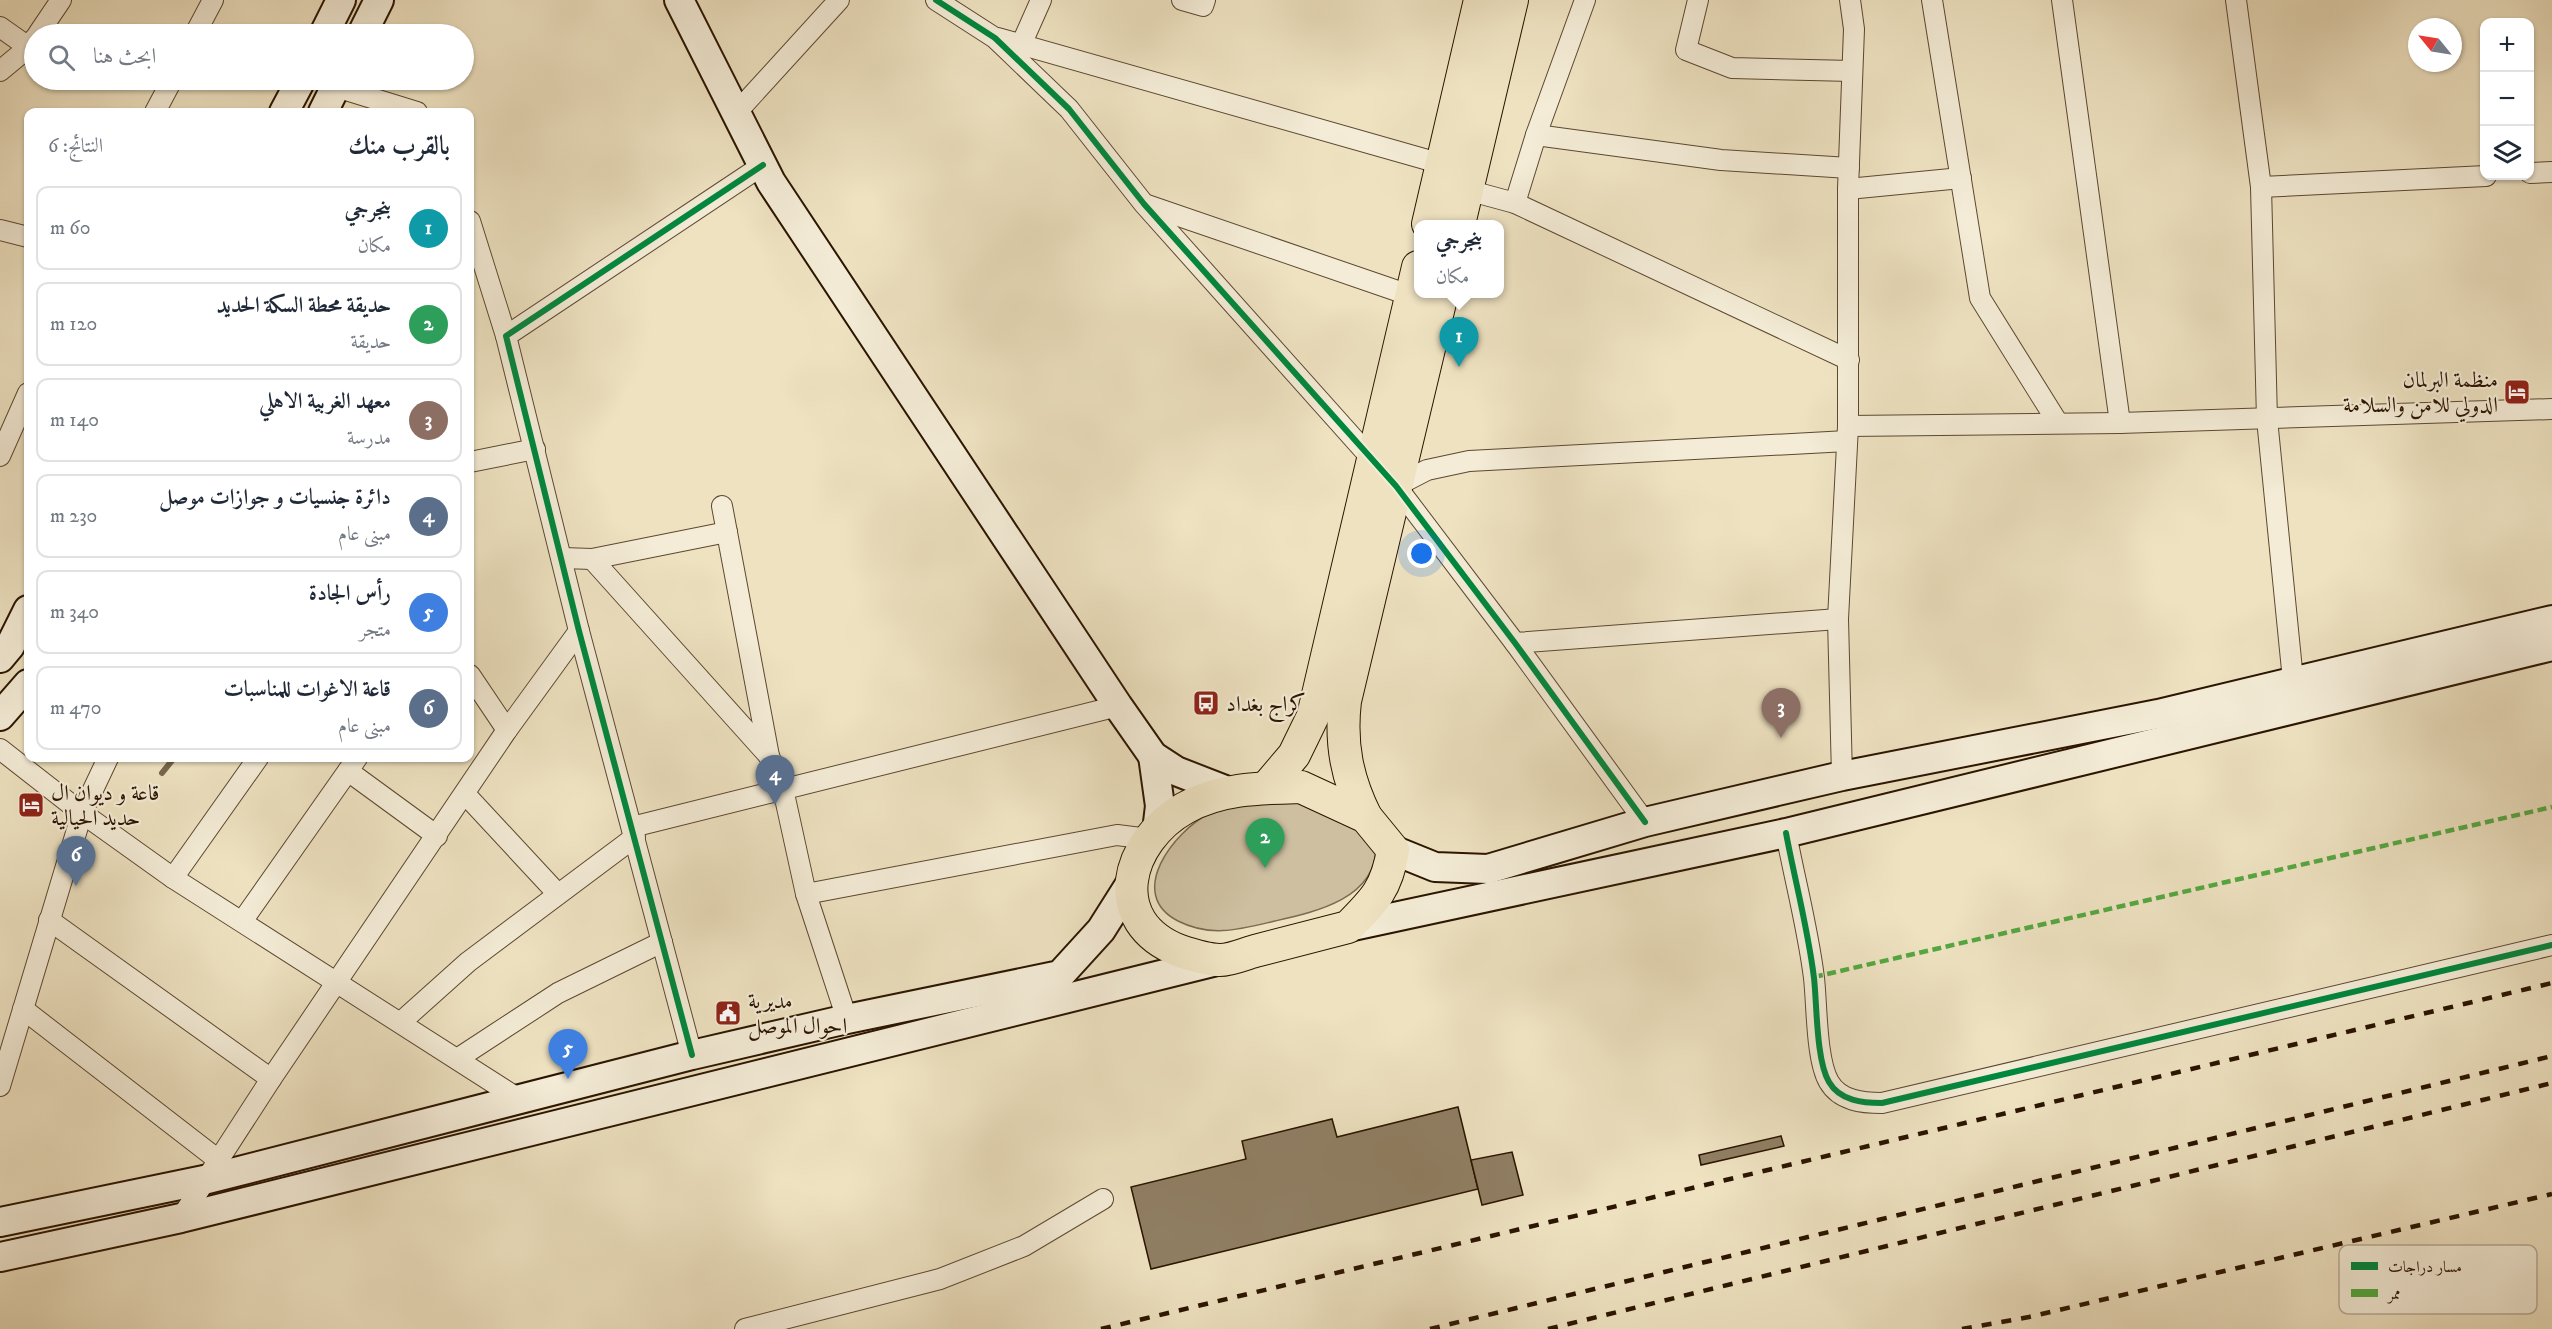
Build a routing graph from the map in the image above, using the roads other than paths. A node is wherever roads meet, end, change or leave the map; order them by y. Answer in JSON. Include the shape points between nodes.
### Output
{"nodes":[{"id":1,"x":61,"y":0,"type":"edge"},
{"id":2,"x":213,"y":0,"type":"edge"},
{"id":3,"x":341,"y":0,"type":"edge"},
{"id":4,"x":379,"y":0,"type":"edge"},
{"id":5,"x":679,"y":0,"type":"edge"},
{"id":6,"x":839,"y":0,"type":"edge"},
{"id":7,"x":936,"y":0,"type":"edge"},
{"id":8,"x":1041,"y":0,"type":"edge"},
{"id":9,"x":1182,"y":0,"type":"edge"},
{"id":10,"x":1205,"y":0,"type":"edge"},
{"id":11,"x":1480,"y":0,"type":"edge"},
{"id":12,"x":1512,"y":0,"type":"edge"},
{"id":13,"x":1585,"y":0,"type":"edge"},
{"id":14,"x":1698,"y":0,"type":"edge"},
{"id":15,"x":1850,"y":0,"type":"edge"},
{"id":16,"x":1932,"y":0,"type":"edge"},
{"id":17,"x":2062,"y":0,"type":"edge"},
{"id":18,"x":2236,"y":0,"type":"edge"},
{"id":19,"x":46,"y":24,"type":"edge"},
{"id":20,"x":200,"y":24,"type":"edge"},
{"id":21,"x":329,"y":24,"type":"edge"},
{"id":22,"x":367,"y":24,"type":"edge"},
{"id":23,"x":0,"y":27,"type":"edge"},
{"id":24,"x":24,"y":38,"type":"edge"},
{"id":25,"x":995,"y":38,"type":"junction"},
{"id":26,"x":1021,"y":45,"type":"junction"},
{"id":27,"x":24,"y":51,"type":"edge"},
{"id":28,"x":0,"y":71,"type":"edge"},
{"id":29,"x":1852,"y":71,"type":"junction"},
{"id":30,"x":167,"y":90,"type":"edge"},
{"id":31,"x":296,"y":90,"type":"edge"},
{"id":32,"x":334,"y":90,"type":"edge"},
{"id":33,"x":356,"y":90,"type":"edge"},
{"id":34,"x":157,"y":108,"type":"edge"},
{"id":35,"x":286,"y":108,"type":"edge"},
{"id":36,"x":325,"y":108,"type":"edge"},
{"id":37,"x":406,"y":108,"type":"edge"},
{"id":38,"x":736,"y":113,"type":"junction"},
{"id":39,"x":1536,"y":135,"type":"junction"},
{"id":40,"x":1442,"y":164,"type":"junction"},
{"id":41,"x":762,"y":165,"type":"junction"},
{"id":42,"x":1849,"y":168,"type":"junction"},
{"id":43,"x":2552,"y":172,"type":"edge"},
{"id":44,"x":2534,"y":173,"type":"edge"},
{"id":45,"x":2480,"y":176,"type":"edge"},
{"id":46,"x":1961,"y":178,"type":"junction"},
{"id":47,"x":2261,"y":187,"type":"junction"},
{"id":48,"x":1848,"y":189,"type":"junction"},
{"id":49,"x":1467,"y":190,"type":"junction"},
{"id":50,"x":1515,"y":203,"type":"junction"},
{"id":51,"x":1144,"y":204,"type":"junction"},
{"id":52,"x":1429,"y":220,"type":"edge"},
{"id":53,"x":1460,"y":220,"type":"edge"},
{"id":54,"x":0,"y":230,"type":"edge"},
{"id":55,"x":474,"y":234,"type":"edge"},
{"id":56,"x":24,"y":236,"type":"edge"},
{"id":57,"x":1414,"y":282,"type":"edge"},
{"id":58,"x":1420,"y":298,"type":"edge"},
{"id":59,"x":1422,"y":298,"type":"edge"},
{"id":60,"x":506,"y":336,"type":"junction"},
{"id":61,"x":1849,"y":360,"type":"junction"},
{"id":62,"x":24,"y":402,"type":"edge"},
{"id":63,"x":2552,"y":409,"type":"edge"},
{"id":64,"x":2267,"y":419,"type":"junction"},
{"id":65,"x":2058,"y":423,"type":"junction"},
{"id":66,"x":2120,"y":423,"type":"junction"},
{"id":67,"x":1848,"y":433,"type":"junction"},
{"id":68,"x":535,"y":449,"type":"junction"},
{"id":69,"x":0,"y":456,"type":"edge"},
{"id":70,"x":1374,"y":460,"type":"junction"},
{"id":71,"x":474,"y":461,"type":"edge"},
{"id":72,"x":1396,"y":486,"type":"junction"},
{"id":73,"x":722,"y":506,"type":"dead end"},
{"id":74,"x":727,"y":532,"type":"junction"},
{"id":75,"x":563,"y":558,"type":"junction"},
{"id":76,"x":592,"y":559,"type":"junction"},
{"id":77,"x":24,"y":618,"type":"edge"},
{"id":78,"x":1838,"y":620,"type":"junction"},
{"id":79,"x":2552,"y":620,"type":"edge"},
{"id":80,"x":579,"y":631,"type":"junction"},
{"id":81,"x":1515,"y":643,"type":"junction"},
{"id":82,"x":2552,"y":646,"type":"edge"},
{"id":83,"x":0,"y":658,"type":"edge"},
{"id":84,"x":2293,"y":680,"type":"junction"},
{"id":85,"x":474,"y":681,"type":"edge"},
{"id":86,"x":24,"y":689,"type":"edge"},
{"id":87,"x":1118,"y":706,"type":"junction"},
{"id":88,"x":0,"y":716,"type":"edge"},
{"id":89,"x":507,"y":730,"type":"junction"},
{"id":90,"x":0,"y":749,"type":"edge"},
{"id":91,"x":769,"y":756,"type":"junction"},
{"id":92,"x":1153,"y":756,"type":"junction"},
{"id":93,"x":106,"y":762,"type":"edge"},
{"id":94,"x":255,"y":762,"type":"edge"},
{"id":95,"x":352,"y":764,"type":"edge"},
{"id":96,"x":1842,"y":776,"type":"junction"},
{"id":97,"x":1266,"y":788,"type":"junction"},
{"id":98,"x":783,"y":789,"type":"junction"},
{"id":99,"x":1230,"y":792,"type":"junction"},
{"id":100,"x":466,"y":795,"type":"junction"},
{"id":101,"x":82,"y":813,"type":"junction"},
{"id":102,"x":1366,"y":817,"type":"junction"},
{"id":103,"x":1645,"y":822,"type":"junction"},
{"id":104,"x":633,"y":832,"type":"junction"},
{"id":105,"x":1786,"y":833,"type":"junction"},
{"id":106,"x":1153,"y":835,"type":"junction"},
{"id":107,"x":437,"y":836,"type":"junction"},
{"id":108,"x":1393,"y":849,"type":"junction"},
{"id":109,"x":173,"y":878,"type":"junction"},
{"id":110,"x":1132,"y":881,"type":"junction"},
{"id":111,"x":557,"y":894,"type":"junction"},
{"id":112,"x":806,"y":894,"type":"junction"},
{"id":113,"x":49,"y":920,"type":"junction"},
{"id":114,"x":243,"y":920,"type":"junction"},
{"id":115,"x":1348,"y":927,"type":"junction"},
{"id":116,"x":662,"y":942,"type":"junction"},
{"id":117,"x":2552,"y":945,"type":"edge"},
{"id":118,"x":1221,"y":960,"type":"junction"},
{"id":119,"x":338,"y":982,"type":"junction"},
{"id":120,"x":23,"y":1009,"type":"junction"},
{"id":121,"x":847,"y":1019,"type":"junction"},
{"id":122,"x":401,"y":1022,"type":"junction"},
{"id":123,"x":692,"y":1055,"type":"junction"},
{"id":124,"x":457,"y":1059,"type":"junction"},
{"id":125,"x":271,"y":1079,"type":"junction"},
{"id":126,"x":0,"y":1086,"type":"edge"},
{"id":127,"x":522,"y":1101,"type":"junction"},
{"id":128,"x":211,"y":1169,"type":"junction"},
{"id":129,"x":1103,"y":1199,"type":"dead end"},
{"id":130,"x":181,"y":1218,"type":"junction"},
{"id":131,"x":0,"y":1222,"type":"edge"},
{"id":132,"x":0,"y":1257,"type":"edge"},
{"id":133,"x":745,"y":1329,"type":"edge"}],
"edges":[{"from":1,"to":19,"type":"street"},
{"from":2,"to":20,"type":"street"},
{"from":3,"to":21,"type":"main road"},
{"from":4,"to":22,"type":"main road"},
{"from":5,"to":38,"type":"main road"},
{"from":6,"to":38,"type":"street"},
{"from":7,"to":25,"type":"street"},
{"from":8,"to":26,"type":"street"},
{"from":9,"to":10,"type":"street","via":[[1203,6]]},
{"from":11,"to":40,"type":"main road"},
{"from":12,"to":49,"type":"main road"},
{"from":13,"to":39,"type":"street"},
{"from":14,"to":29,"type":"street","via":[[1686,50],[1732,68]]},
{"from":15,"to":29,"type":"street","via":[[1854,29]]},
{"from":16,"to":46,"type":"street"},
{"from":17,"to":66,"type":"street"},
{"from":18,"to":47,"type":"street"},
{"from":23,"to":24,"type":"street"},
{"from":25,"to":26,"type":"street"},
{"from":25,"to":51,"type":"street","via":[[1069,109]]},
{"from":26,"to":40,"type":"street"},
{"from":27,"to":28,"type":"street"},
{"from":29,"to":42,"type":"street"},
{"from":30,"to":34,"type":"street"},
{"from":31,"to":35,"type":"main road"},
{"from":32,"to":36,"type":"main road"},
{"from":33,"to":37,"type":"street"},
{"from":38,"to":41,"type":"main road"},
{"from":39,"to":42,"type":"street","via":[[1721,160]]},
{"from":39,"to":50,"type":"street"},
{"from":40,"to":52,"type":"main road"},
{"from":41,"to":60,"type":"street"},
{"from":41,"to":87,"type":"main road"},
{"from":42,"to":48,"type":"street"},
{"from":43,"to":44,"type":"street"},
{"from":45,"to":47,"type":"street"},
{"from":46,"to":48,"type":"street"},
{"from":46,"to":65,"type":"street","via":[[1980,298]]},
{"from":47,"to":64,"type":"street"},
{"from":48,"to":61,"type":"street"},
{"from":49,"to":50,"type":"street"},
{"from":49,"to":53,"type":"main road"},
{"from":50,"to":61,"type":"street"},
{"from":51,"to":57,"type":"street"},
{"from":51,"to":70,"type":"street"},
{"from":54,"to":56,"type":"street"},
{"from":55,"to":60,"type":"street"},
{"from":58,"to":70,"type":"main road"},
{"from":59,"to":72,"type":"main road"},
{"from":60,"to":68,"type":"street"},
{"from":61,"to":67,"type":"street"},
{"from":62,"to":69,"type":"street"},
{"from":63,"to":64,"type":"street"},
{"from":64,"to":66,"type":"street"},
{"from":64,"to":84,"type":"street"},
{"from":65,"to":66,"type":"street"},
{"from":65,"to":67,"type":"street"},
{"from":67,"to":72,"type":"street","via":[[1469,461],[1427,470]]},
{"from":67,"to":78,"type":"street"},
{"from":68,"to":71,"type":"street"},
{"from":68,"to":75,"type":"street"},
{"from":70,"to":72,"type":"street"},
{"from":70,"to":97,"type":"main road","via":[[1313,716],[1294,755]]},
{"from":72,"to":81,"type":"street"},
{"from":72,"to":102,"type":"main road","via":[[1342,725],[1348,773]]},
{"from":73,"to":74,"type":"street"},
{"from":74,"to":76,"type":"street"},
{"from":74,"to":91,"type":"street"},
{"from":75,"to":76,"type":"street"},
{"from":75,"to":80,"type":"street"},
{"from":76,"to":91,"type":"street"},
{"from":77,"to":83,"type":"main road"},
{"from":78,"to":81,"type":"street"},
{"from":78,"to":96,"type":"street"},
{"from":79,"to":84,"type":"main road"},
{"from":80,"to":89,"type":"street"},
{"from":80,"to":104,"type":"street"},
{"from":81,"to":103,"type":"street"},
{"from":82,"to":105,"type":"main road"},
{"from":84,"to":96,"type":"main road","via":[[2158,714]]},
{"from":85,"to":89,"type":"street"},
{"from":86,"to":88,"type":"main road"},
{"from":87,"to":92,"type":"main road"},
{"from":87,"to":98,"type":"street"},
{"from":89,"to":100,"type":"street"},
{"from":90,"to":101,"type":"street"},
{"from":91,"to":98,"type":"street"},
{"from":92,"to":99,"type":"main road","via":[[1176,771]]},
{"from":92,"to":106,"type":"main road","via":[[1160,806]]},
{"from":93,"to":101,"type":"street"},
{"from":94,"to":109,"type":"street"},
{"from":95,"to":107,"type":"street"},
{"from":95,"to":114,"type":"street"},
{"from":96,"to":103,"type":"main road"},
{"from":97,"to":99,"type":"main road"},
{"from":97,"to":102,"type":"main road","via":[[1301,787]]},
{"from":98,"to":104,"type":"street"},
{"from":98,"to":112,"type":"street"},
{"from":99,"to":106,"type":"main road","via":[[1186,807]]},
{"from":100,"to":107,"type":"street"},
{"from":100,"to":111,"type":"street"},
{"from":101,"to":109,"type":"street"},
{"from":101,"to":113,"type":"street"},
{"from":102,"to":108,"type":"main road"},
{"from":103,"to":108,"type":"main road","via":[[1488,869],[1435,867]]},
{"from":104,"to":111,"type":"street"},
{"from":104,"to":116,"type":"street"},
{"from":105,"to":115,"type":"main road"},
{"from":105,"to":117,"type":"street","via":[[1814,977],[1828,1082],[1858,1103],[1882,1103],[2010,1074]]},
{"from":106,"to":110,"type":"main road","via":[[1135,863]]},
{"from":106,"to":112,"type":"street","via":[[1117,835]]},
{"from":107,"to":119,"type":"street"},
{"from":108,"to":115,"type":"main road","via":[[1389,875],[1378,896]]},
{"from":109,"to":114,"type":"street"},
{"from":110,"to":118,"type":"main road","via":[[1138,920],[1151,935],[1191,955]]},
{"from":110,"to":121,"type":"main road","via":[[1101,930],[1060,975]]},
{"from":111,"to":122,"type":"street","via":[[468,962]]},
{"from":112,"to":121,"type":"street"},
{"from":113,"to":120,"type":"street"},
{"from":113,"to":125,"type":"street"},
{"from":114,"to":119,"type":"street"},
{"from":115,"to":118,"type":"main road"},
{"from":116,"to":123,"type":"street"},
{"from":116,"to":124,"type":"street","via":[[558,993]]},
{"from":118,"to":130,"type":"main road"},
{"from":119,"to":122,"type":"street"},
{"from":119,"to":125,"type":"street"},
{"from":120,"to":126,"type":"street"},
{"from":120,"to":128,"type":"street"},
{"from":121,"to":123,"type":"main road"},
{"from":122,"to":124,"type":"street"},
{"from":123,"to":127,"type":"main road"},
{"from":124,"to":127,"type":"street"},
{"from":125,"to":128,"type":"street"},
{"from":127,"to":128,"type":"main road"},
{"from":128,"to":130,"type":"street"},
{"from":128,"to":131,"type":"main road"},
{"from":129,"to":133,"type":"street","via":[[1024,1246],[940,1279]]},
{"from":130,"to":132,"type":"main road"}]}
